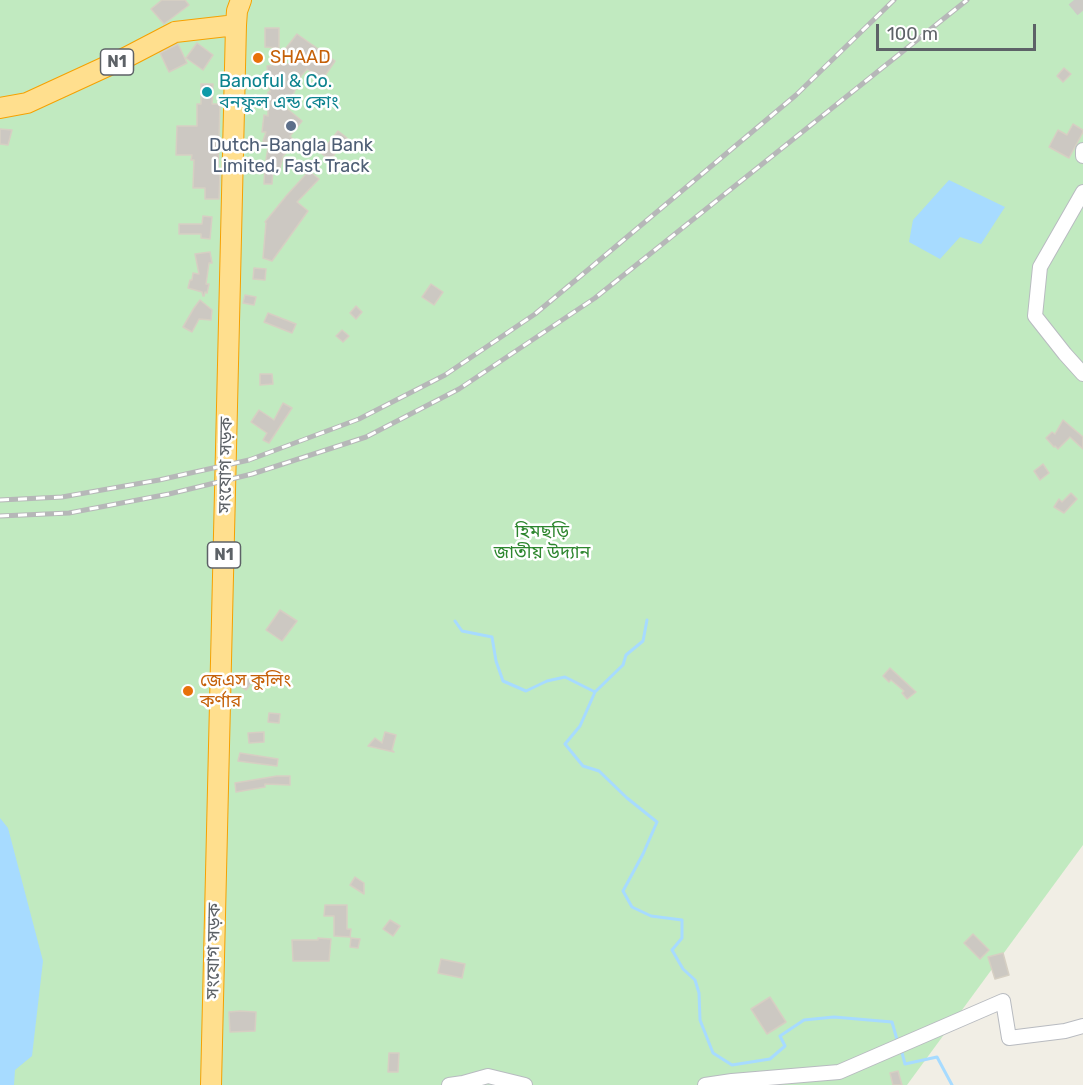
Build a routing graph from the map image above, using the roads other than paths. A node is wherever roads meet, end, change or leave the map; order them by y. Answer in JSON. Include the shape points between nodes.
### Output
{"nodes":[{"id":1,"x":237,"y":9,"type":"edge"},
{"id":2,"x":0,"y":108,"type":"edge"},
{"id":3,"x":1083,"y":150,"type":"edge"},
{"id":4,"x":1083,"y":156,"type":"edge"},
{"id":5,"x":1083,"y":192,"type":"edge"},
{"id":6,"x":1083,"y":374,"type":"edge"},
{"id":7,"x":1083,"y":1026,"type":"edge"},
{"id":8,"x":211,"y":1085,"type":"edge"},
{"id":9,"x":449,"y":1085,"type":"edge"},
{"id":10,"x":525,"y":1085,"type":"edge"},
{"id":11,"x":705,"y":1085,"type":"edge"}],
"edges":[{"from":1,"to":2,"type":"highway","number":"N1","via":[[175,32],[27,103]]},
{"from":1,"to":8,"type":"highway","name":"সংযোগ সড়ক","number":"N1"},
{"from":3,"to":4,"type":"street"},
{"from":5,"to":6,"type":"street","via":[[1040,267],[1035,316]]},
{"from":7,"to":11,"type":"street","via":[[1009,1038],[1003,1001],[839,1072]]},
{"from":9,"to":10,"type":"street","via":[[488,1076]]}]}
